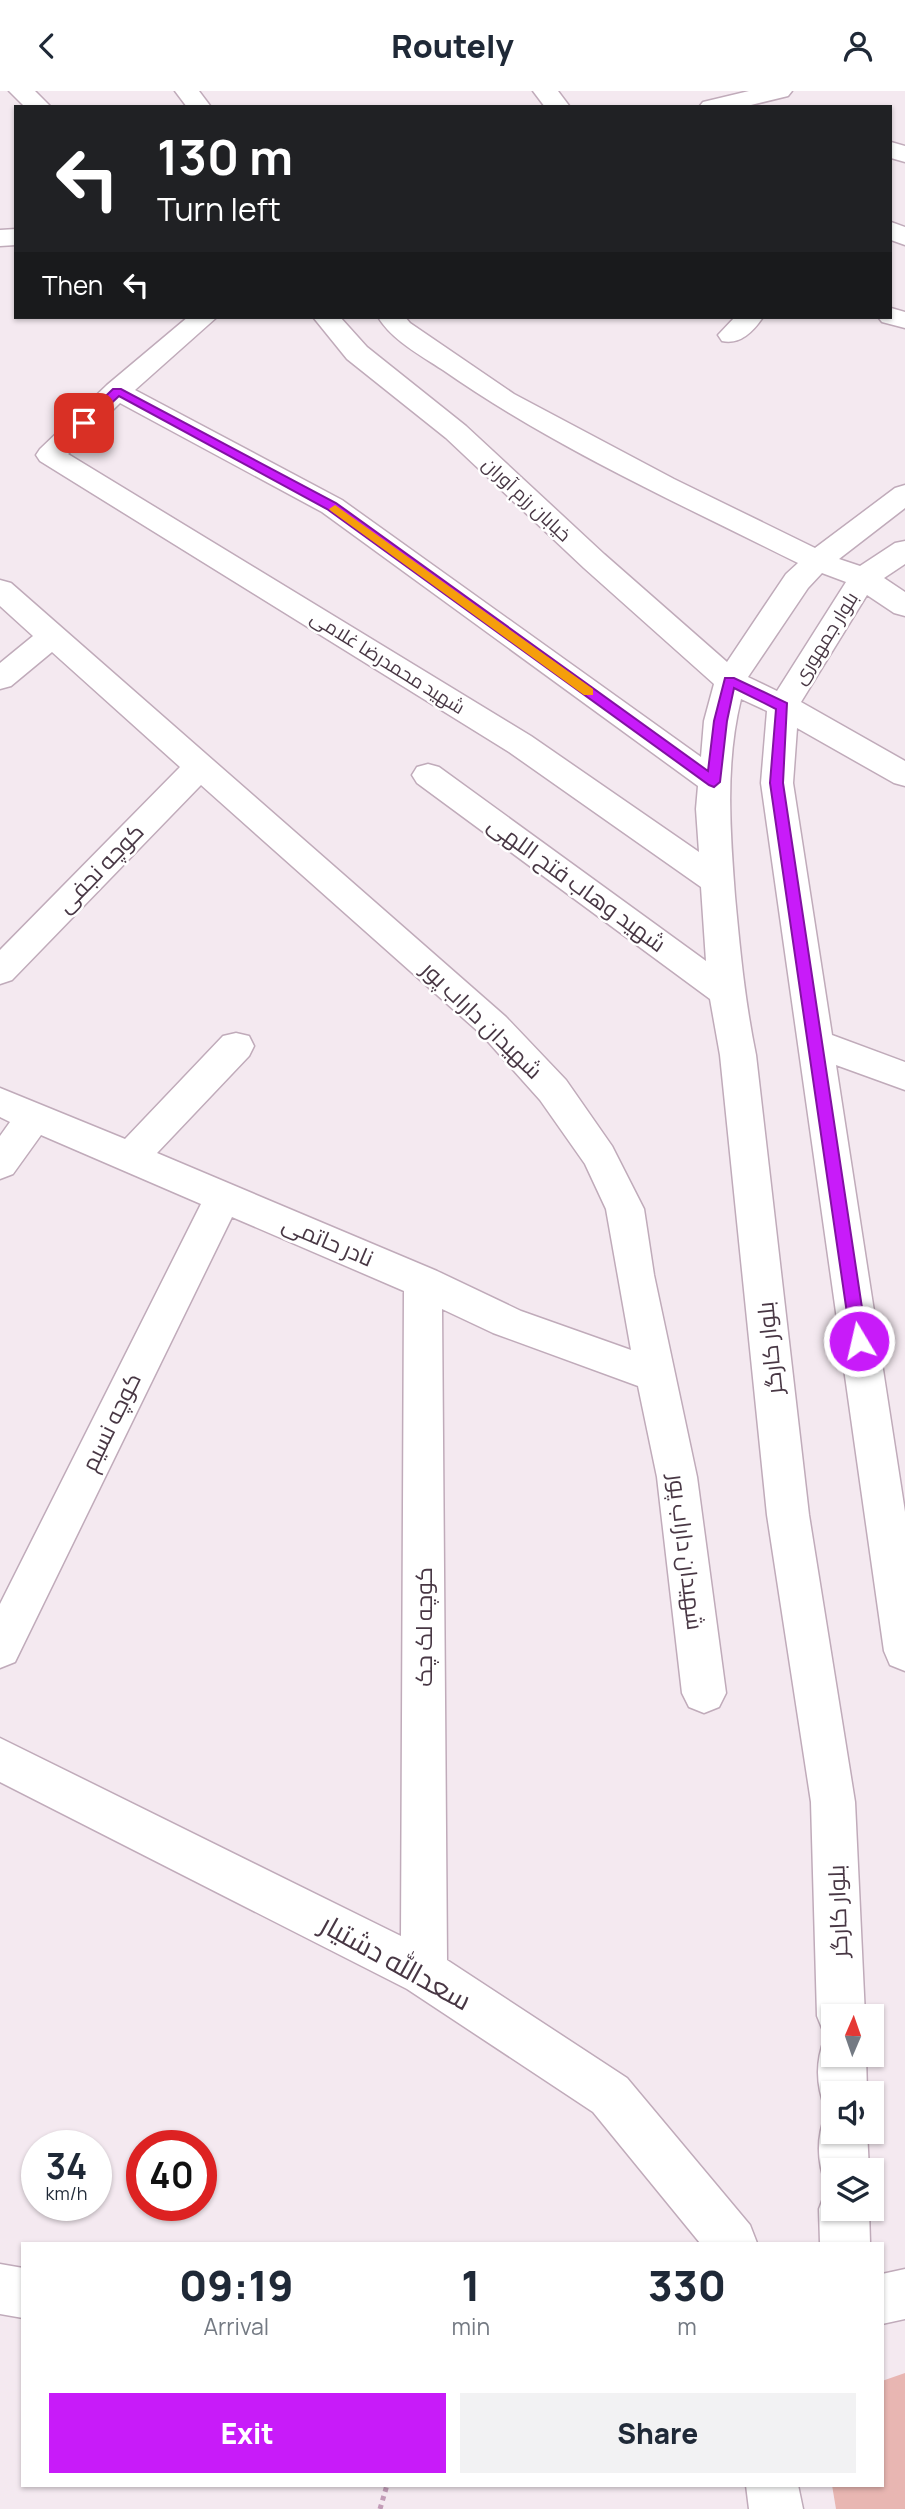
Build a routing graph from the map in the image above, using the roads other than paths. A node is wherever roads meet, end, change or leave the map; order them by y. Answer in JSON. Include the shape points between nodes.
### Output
{"nodes":[{"id":1,"x":21,"y":91,"type":"edge"},
{"id":2,"x":545,"y":91,"type":"edge"},
{"id":3,"x":774,"y":92,"type":"edge"},
{"id":4,"x":37,"y":105,"type":"edge"},
{"id":5,"x":556,"y":105,"type":"edge"},
{"id":6,"x":719,"y":105,"type":"edge"},
{"id":7,"x":795,"y":105,"type":"edge"},
{"id":8,"x":202,"y":319,"type":"edge"},
{"id":9,"x":328,"y":319,"type":"edge"},
{"id":10,"x":748,"y":319,"type":"edge"},
{"id":11,"x":396,"y":323,"type":"edge"},
{"id":12,"x":731,"y":335,"type":"dead end"},
{"id":13,"x":357,"y":353,"type":"junction"},
{"id":14,"x":117,"y":391,"type":"junction"},
{"id":15,"x":905,"y":494,"type":"edge"},
{"id":16,"x":905,"y":550,"type":"edge"},
{"id":17,"x":817,"y":561,"type":"junction"},
{"id":18,"x":863,"y":578,"type":"junction"},
{"id":19,"x":0,"y":590,"type":"edge"},
{"id":20,"x":905,"y":606,"type":"edge"},
{"id":21,"x":52,"y":636,"type":"junction"},
{"id":22,"x":0,"y":680,"type":"edge"},
{"id":23,"x":730,"y":681,"type":"junction"},
{"id":24,"x":783,"y":706,"type":"junction"},
{"id":25,"x":200,"y":766,"type":"junction"},
{"id":26,"x":428,"y":775,"type":"dead end"},
{"id":27,"x":905,"y":775,"type":"edge"},
{"id":28,"x":714,"y":782,"type":"junction"},
{"id":29,"x":718,"y":882,"type":"junction"},
{"id":30,"x":0,"y":971,"type":"edge"},
{"id":31,"x":726,"y":993,"type":"junction"},
{"id":32,"x":814,"y":1043,"type":"junction"},
{"id":33,"x":236,"y":1046,"type":"dead end"},
{"id":34,"x":905,"y":1076,"type":"edge"},
{"id":35,"x":17,"y":1109,"type":"edge"},
{"id":36,"x":131,"y":1157,"type":"junction"},
{"id":37,"x":0,"y":1164,"type":"edge"},
{"id":38,"x":223,"y":1196,"type":"junction"},
{"id":39,"x":423,"y":1282,"type":"junction"},
{"id":40,"x":657,"y":1377,"type":"junction"},
{"id":41,"x":898,"y":1557,"type":"edge"},
{"id":42,"x":0,"y":1648,"type":"edge"},
{"id":43,"x":905,"y":1651,"type":"edge"},
{"id":44,"x":704,"y":1693,"type":"dead end"},
{"id":45,"x":0,"y":1759,"type":"edge"},
{"id":46,"x":424,"y":1972,"type":"junction"},
{"id":47,"x":841,"y":2004,"type":"edge"},
{"id":48,"x":844,"y":2221,"type":"edge"},
{"id":49,"x":731,"y":2242,"type":"edge"},
{"id":50,"x":845,"y":2242,"type":"edge"},
{"id":51,"x":0,"y":2289,"type":"edge"},
{"id":52,"x":21,"y":2293,"type":"edge"},
{"id":53,"x":905,"y":2294,"type":"edge"},
{"id":54,"x":884,"y":2299,"type":"edge"},
{"id":55,"x":772,"y":2487,"type":"edge"},
{"id":56,"x":776,"y":2509,"type":"edge"}],
"edges":[{"from":1,"to":4,"type":"street"},
{"from":2,"to":5,"type":"street"},
{"from":3,"to":6,"type":"street"},
{"from":3,"to":7,"type":"street"},
{"from":8,"to":14,"type":"street"},
{"from":9,"to":13,"type":"street","name":"خیابان رزم آوران"},
{"from":10,"to":12,"type":"street"},
{"from":11,"to":13,"type":"street"},
{"from":11,"to":17,"type":"street","via":[[504,400]]},
{"from":13,"to":23,"type":"street","name":"خیابان رزم آوران","via":[[456,432]]},
{"from":14,"to":28,"type":"street","via":[[332,506]]},
{"from":14,"to":29,"type":"street","name":"شهید محمدرضا غلامی","via":[[50,455],[520,744]]},
{"from":15,"to":17,"type":"street"},
{"from":16,"to":18,"type":"street","name":"بلوار جمهوری"},
{"from":17,"to":18,"type":"street"},
{"from":17,"to":23,"type":"street","via":[[797,581]]},
{"from":18,"to":20,"type":"street"},
{"from":18,"to":24,"type":"street","name":"بلوار جمهوری"},
{"from":19,"to":21,"type":"street","name":"شهیدان داراب پور"},
{"from":21,"to":22,"type":"street"},
{"from":21,"to":25,"type":"street","name":"شهیدان داراب پور"},
{"from":23,"to":24,"type":"street","name":"خیابان رزم آوران"},
{"from":23,"to":28,"type":"street","name":"بلوار کارگر","via":[[720,721]]},
{"from":24,"to":27,"type":"street","name":"خیابان رزم آوران"},
{"from":24,"to":32,"type":"street","via":[[776,783]]},
{"from":25,"to":30,"type":"street","name":"کوچه نجفی"},
{"from":25,"to":40,"type":"street","name":"شهیدان داراب پور","via":[[494,1026],[553,1090],[600,1156],[625,1209]]},
{"from":26,"to":31,"type":"street","name":"شهید وهاب فتح اللهی"},
{"from":28,"to":29,"type":"street","name":"بلوار کارگر"},
{"from":29,"to":31,"type":"street","name":"بلوار کارگر"},
{"from":31,"to":47,"type":"street","name":"بلوار کارگر","via":[[738,1055],[788,1515],[833,1803]]},
{"from":32,"to":34,"type":"street"},
{"from":32,"to":41,"type":"street"},
{"from":33,"to":36,"type":"street"},
{"from":35,"to":36,"type":"street","name":"نادر حاتمی"},
{"from":35,"to":37,"type":"street"},
{"from":36,"to":38,"type":"street","name":"نادر حاتمی"},
{"from":38,"to":39,"type":"street","name":"نادر حاتمی"},
{"from":38,"to":42,"type":"street","name":"کوچه نسیم"},
{"from":39,"to":40,"type":"street","name":"نادر حاتمی","via":[[507,1322]]},
{"from":39,"to":46,"type":"street","name":"کوچه لک چک"},
{"from":40,"to":44,"type":"street","name":"شهیدان داراب پور","via":[[677,1477]]},
{"from":41,"to":43,"type":"street"},
{"from":45,"to":46,"type":"street","name":"سعدالله دشتیار"},
{"from":46,"to":49,"type":"street","name":"سعدالله دشتیار","via":[[610,2095]]},
{"from":48,"to":50,"type":"street"},
{"from":51,"to":52,"type":"street"},
{"from":53,"to":54,"type":"street"},
{"from":55,"to":56,"type":"street"}]}
